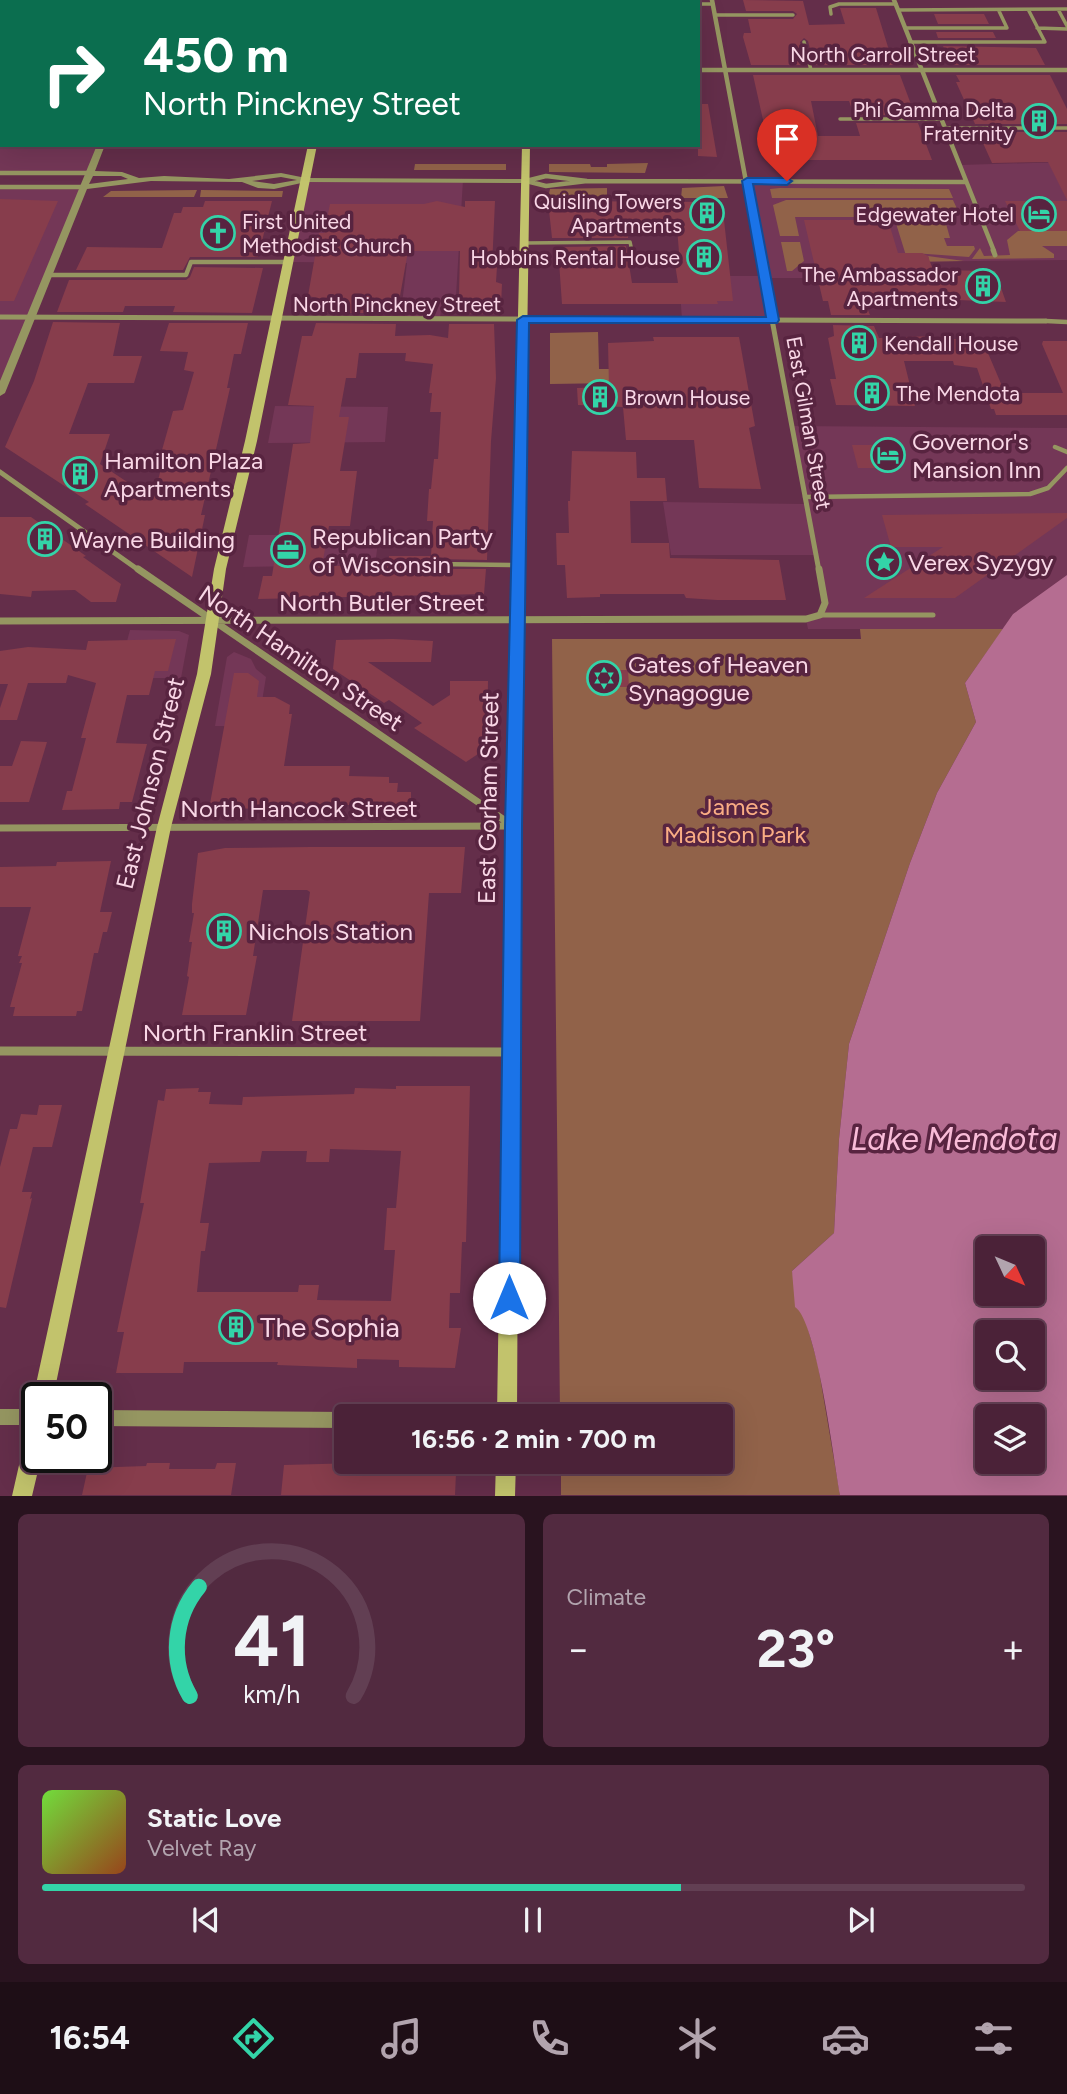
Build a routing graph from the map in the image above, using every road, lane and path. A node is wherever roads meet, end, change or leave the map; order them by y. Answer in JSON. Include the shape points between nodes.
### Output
{"nodes":[{"id":1,"x":712,"y":2,"type":"edge"},
{"id":2,"x":895,"y":2,"type":"edge"},
{"id":3,"x":1067,"y":9,"type":"edge"},
{"id":4,"x":898,"y":10,"type":"junction"},
{"id":5,"x":999,"y":11,"type":"junction"},
{"id":6,"x":1029,"y":11,"type":"junction"},
{"id":7,"x":1059,"y":11,"type":"junction"},
{"id":8,"x":831,"y":14,"type":"dead end"},
{"id":9,"x":715,"y":15,"type":"junction"},
{"id":10,"x":793,"y":15,"type":"dead end"},
{"id":11,"x":905,"y":27,"type":"junction"},
{"id":12,"x":1067,"y":27,"type":"edge"},
{"id":13,"x":1037,"y":29,"type":"junction"},
{"id":14,"x":1004,"y":31,"type":"dead end"},
{"id":15,"x":804,"y":42,"type":"dead end"},
{"id":16,"x":910,"y":42,"type":"junction"},
{"id":17,"x":1010,"y":42,"type":"junction"},
{"id":18,"x":725,"y":69,"type":"junction"},
{"id":19,"x":700,"y":70,"type":"edge"},
{"id":20,"x":811,"y":70,"type":"junction"},
{"id":21,"x":922,"y":70,"type":"junction"},
{"id":22,"x":1067,"y":70,"type":"edge"},
{"id":23,"x":840,"y":119,"type":"dead end"},
{"id":24,"x":941,"y":119,"type":"junction"},
{"id":25,"x":945,"y":128,"type":"junction"},
{"id":26,"x":1067,"y":128,"type":"edge"},
{"id":27,"x":100,"y":147,"type":"edge"},
{"id":28,"x":313,"y":147,"type":"edge"},
{"id":29,"x":526,"y":147,"type":"edge"},
{"id":30,"x":0,"y":173,"type":"edge"},
{"id":31,"x":89,"y":173,"type":"junction"},
{"id":32,"x":138,"y":180,"type":"junction"},
{"id":33,"x":243,"y":180,"type":"joint"},
{"id":34,"x":305,"y":180,"type":"junction"},
{"id":35,"x":526,"y":181,"type":"junction"},
{"id":36,"x":587,"y":181,"type":"junction"},
{"id":37,"x":747,"y":181,"type":"junction"},
{"id":38,"x":966,"y":182,"type":"junction"},
{"id":39,"x":0,"y":187,"type":"edge"},
{"id":40,"x":84,"y":187,"type":"junction"},
{"id":41,"x":525,"y":243,"type":"junction"},
{"id":42,"x":995,"y":255,"type":"dead end"},
{"id":43,"x":633,"y":259,"type":"dead end"},
{"id":44,"x":288,"y":262,"type":"junction"},
{"id":45,"x":48,"y":275,"type":"junction"},
{"id":46,"x":0,"y":317,"type":"edge"},
{"id":47,"x":30,"y":319,"type":"junction"},
{"id":48,"x":276,"y":319,"type":"junction"},
{"id":49,"x":523,"y":320,"type":"junction"},
{"id":50,"x":773,"y":320,"type":"junction"},
{"id":51,"x":1046,"y":321,"type":"joint"},
{"id":52,"x":1067,"y":322,"type":"edge"},
{"id":53,"x":0,"y":393,"type":"edge"},
{"id":54,"x":1055,"y":447,"type":"dead end"},
{"id":55,"x":1067,"y":452,"type":"edge"},
{"id":56,"x":1067,"y":468,"type":"edge"},
{"id":57,"x":0,"y":472,"type":"edge"},
{"id":58,"x":805,"y":497,"type":"junction"},
{"id":59,"x":435,"y":564,"type":"dead end"},
{"id":60,"x":518,"y":565,"type":"junction"},
{"id":61,"x":820,"y":615,"type":"junction"},
{"id":62,"x":933,"y":615,"type":"dead end"},
{"id":63,"x":517,"y":620,"type":"junction"},
{"id":64,"x":0,"y":621,"type":"edge"},
{"id":65,"x":214,"y":622,"type":"junction"},
{"id":66,"x":513,"y":826,"type":"junction"},
{"id":67,"x":164,"y":827,"type":"junction"},
{"id":68,"x":0,"y":828,"type":"edge"},
{"id":69,"x":0,"y":1051,"type":"edge"},
{"id":70,"x":118,"y":1051,"type":"junction"},
{"id":71,"x":511,"y":1052,"type":"junction"},
{"id":72,"x":46,"y":1382,"type":"edge"},
{"id":73,"x":507,"y":1404,"type":"edge"},
{"id":74,"x":0,"y":1417,"type":"edge"},
{"id":75,"x":21,"y":1418,"type":"edge"},
{"id":76,"x":112,"y":1418,"type":"edge"},
{"id":77,"x":334,"y":1420,"type":"edge"},
{"id":78,"x":27,"y":1473,"type":"edge"},
{"id":79,"x":506,"y":1474,"type":"edge"},
{"id":80,"x":22,"y":1496,"type":"edge"},
{"id":81,"x":505,"y":1496,"type":"edge"}],
"edges":[{"from":1,"to":9,"type":"street","name":"East Gilman Street"},
{"from":2,"to":4,"type":"street"},
{"from":2,"to":8,"type":"lane","via":[[839,4],[830,8]]},
{"from":3,"to":7,"type":"lane"},
{"from":4,"to":5,"type":"lane"},
{"from":4,"to":11,"type":"street"},
{"from":5,"to":6,"type":"lane"},
{"from":5,"to":11,"type":"lane","via":[[1006,28]]},
{"from":6,"to":7,"type":"lane"},
{"from":6,"to":13,"type":"lane"},
{"from":7,"to":12,"type":"lane"},
{"from":9,"to":10,"type":"lane"},
{"from":9,"to":18,"type":"street","name":"East Gilman Street"},
{"from":11,"to":16,"type":"street"},
{"from":12,"to":13,"type":"lane"},
{"from":13,"to":17,"type":"lane","via":[[1045,42]]},
{"from":14,"to":17,"type":"lane"},
{"from":15,"to":20,"type":"lane"},
{"from":16,"to":17,"type":"lane"},
{"from":16,"to":21,"type":"street"},
{"from":18,"to":19,"type":"street","name":"North Carroll Street"},
{"from":18,"to":20,"type":"street","name":"North Carroll Street"},
{"from":18,"to":37,"type":"street","name":"East Gilman Street"},
{"from":20,"to":21,"type":"street","name":"North Carroll Street"},
{"from":21,"to":22,"type":"street","name":"North Carroll Street"},
{"from":21,"to":24,"type":"street"},
{"from":23,"to":24,"type":"lane"},
{"from":24,"to":25,"type":"street"},
{"from":25,"to":26,"type":"lane"},
{"from":25,"to":38,"type":"street"},
{"from":27,"to":31,"type":"street"},
{"from":28,"to":34,"type":"main road","name":"East Johnson Street"},
{"from":29,"to":35,"type":"main road","name":"East Gorham Street"},
{"from":30,"to":31,"type":"street"},
{"from":31,"to":32,"type":"street","via":[[122,174]]},
{"from":31,"to":40,"type":"street"},
{"from":32,"to":33,"type":"street"},
{"from":32,"to":40,"type":"street"},
{"from":33,"to":34,"type":"street","via":[[270,186]]},
{"from":34,"to":35,"type":"street"},
{"from":34,"to":44,"type":"main road","name":"East Johnson Street"},
{"from":35,"to":36,"type":"street","via":[[546,186]]},
{"from":35,"to":36,"type":"street","via":[[546,176]]},
{"from":35,"to":41,"type":"main road","name":"East Gorham Street"},
{"from":36,"to":37,"type":"street"},
{"from":37,"to":38,"type":"street"},
{"from":37,"to":50,"type":"street","name":"East Gilman Street"},
{"from":38,"to":42,"type":"street"},
{"from":39,"to":40,"type":"street"},
{"from":40,"to":45,"type":"street"},
{"from":41,"to":43,"type":"lane","via":[[630,242]]},
{"from":41,"to":49,"type":"main road","name":"East Gorham Street"},
{"from":44,"to":45,"type":"lane","via":[[191,262],[187,275]]},
{"from":44,"to":48,"type":"main road","name":"East Johnson Street"},
{"from":45,"to":47,"type":"street"},
{"from":46,"to":47,"type":"street","name":"North Pinckney Street"},
{"from":47,"to":48,"type":"street","name":"North Pinckney Street"},
{"from":47,"to":53,"type":"street"},
{"from":48,"to":49,"type":"street","name":"North Pinckney Street"},
{"from":48,"to":65,"type":"main road","name":"East Johnson Street","via":[[220,569]]},
{"from":49,"to":50,"type":"street","name":"North Pinckney Street"},
{"from":49,"to":60,"type":"main road","name":"East Gorham Street"},
{"from":50,"to":51,"type":"street","name":"North Pinckney Street"},
{"from":50,"to":58,"type":"street","name":"East Gilman Street"},
{"from":51,"to":52,"type":"lane"},
{"from":54,"to":55,"type":"lane"},
{"from":56,"to":58,"type":"lane","via":[[1048,488],[1019,496]]},
{"from":57,"to":65,"type":"street","name":"North Hamilton Street"},
{"from":58,"to":61,"type":"street","name":"East Gilman Street","via":[[825,603]]},
{"from":59,"to":60,"type":"lane"},
{"from":60,"to":63,"type":"main road","name":"East Gorham Street"},
{"from":61,"to":62,"type":"lane"},
{"from":61,"to":63,"type":"street","name":"North Butler Street","via":[[806,619]]},
{"from":63,"to":65,"type":"street","name":"North Butler Street"},
{"from":63,"to":66,"type":"main road","name":"East Gorham Street"},
{"from":64,"to":65,"type":"street","name":"North Butler Street"},
{"from":65,"to":66,"type":"street","name":"North Hamilton Street"},
{"from":65,"to":67,"type":"main road","name":"East Johnson Street"},
{"from":66,"to":67,"type":"street","name":"North Hancock Street"},
{"from":66,"to":71,"type":"main road","name":"East Gorham Street"},
{"from":67,"to":68,"type":"street","name":"North Hancock Street"},
{"from":67,"to":70,"type":"main road","name":"East Johnson Street"},
{"from":69,"to":70,"type":"street","name":"North Franklin Street"},
{"from":70,"to":71,"type":"street","name":"North Franklin Street"},
{"from":70,"to":72,"type":"main road","name":"East Johnson Street"},
{"from":71,"to":73,"type":"main road","name":"East Gorham Street"},
{"from":74,"to":75,"type":"street"},
{"from":76,"to":77,"type":"street"},
{"from":78,"to":80,"type":"main road"},
{"from":79,"to":81,"type":"main road"}]}
